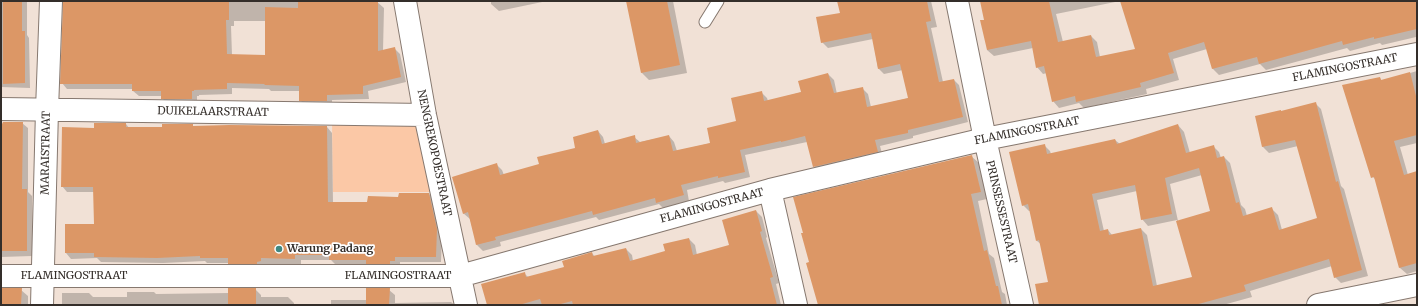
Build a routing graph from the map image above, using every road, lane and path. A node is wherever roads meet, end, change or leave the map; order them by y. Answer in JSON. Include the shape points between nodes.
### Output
{"nodes":[{"id":1,"x":51,"y":1,"type":"edge"},
{"id":2,"x":405,"y":1,"type":"edge"},
{"id":3,"x":718,"y":1,"type":"edge"},
{"id":4,"x":957,"y":1,"type":"edge"},
{"id":5,"x":705,"y":22,"type":"dead end"},
{"id":6,"x":1417,"y":54,"type":"edge"},
{"id":7,"x":1,"y":110,"type":"edge"},
{"id":8,"x":47,"y":110,"type":"junction"},
{"id":9,"x":425,"y":115,"type":"junction"},
{"id":10,"x":985,"y":139,"type":"junction"},
{"id":11,"x":770,"y":190,"type":"junction"},
{"id":12,"x":1,"y":276,"type":"edge"},
{"id":13,"x":43,"y":276,"type":"junction"},
{"id":14,"x":460,"y":276,"type":"junction"},
{"id":15,"x":1417,"y":285,"type":"edge"},
{"id":16,"x":42,"y":305,"type":"edge"},
{"id":17,"x":466,"y":305,"type":"edge"},
{"id":18,"x":796,"y":305,"type":"edge"},
{"id":19,"x":1022,"y":305,"type":"edge"},
{"id":20,"x":1318,"y":305,"type":"edge"}],
"edges":[{"from":1,"to":8,"type":"street","name":"MARAISTRAAT"},
{"from":2,"to":9,"type":"street","name":"NENGREKOPOESTRAAT"},
{"from":3,"to":5,"type":"lane"},
{"from":4,"to":10,"type":"street","name":"PRINSESSESTRAAT"},
{"from":6,"to":10,"type":"street","name":"FLAMINGOSTRAAT"},
{"from":7,"to":8,"type":"street","name":"DUIKELAARSTRAAT"},
{"from":8,"to":9,"type":"street","name":"DUIKELAARSTRAAT"},
{"from":8,"to":13,"type":"street","name":"MARAISTRAAT"},
{"from":9,"to":14,"type":"street","name":"NENGREKOPOESTRAAT"},
{"from":10,"to":11,"type":"street","name":"FLAMINGOSTRAAT"},
{"from":10,"to":19,"type":"street","name":"PRINSESSESTRAAT"},
{"from":11,"to":14,"type":"street","name":"FLAMINGOSTRAAT"},
{"from":11,"to":18,"type":"street"},
{"from":12,"to":13,"type":"street","name":"FLAMINGOSTRAAT"},
{"from":13,"to":14,"type":"street","name":"FLAMINGOSTRAAT"},
{"from":13,"to":16,"type":"street","name":"MARAISTRAAT"},
{"from":14,"to":17,"type":"street","name":"NENGREKOPOESTRAAT"},
{"from":15,"to":20,"type":"street"}]}
